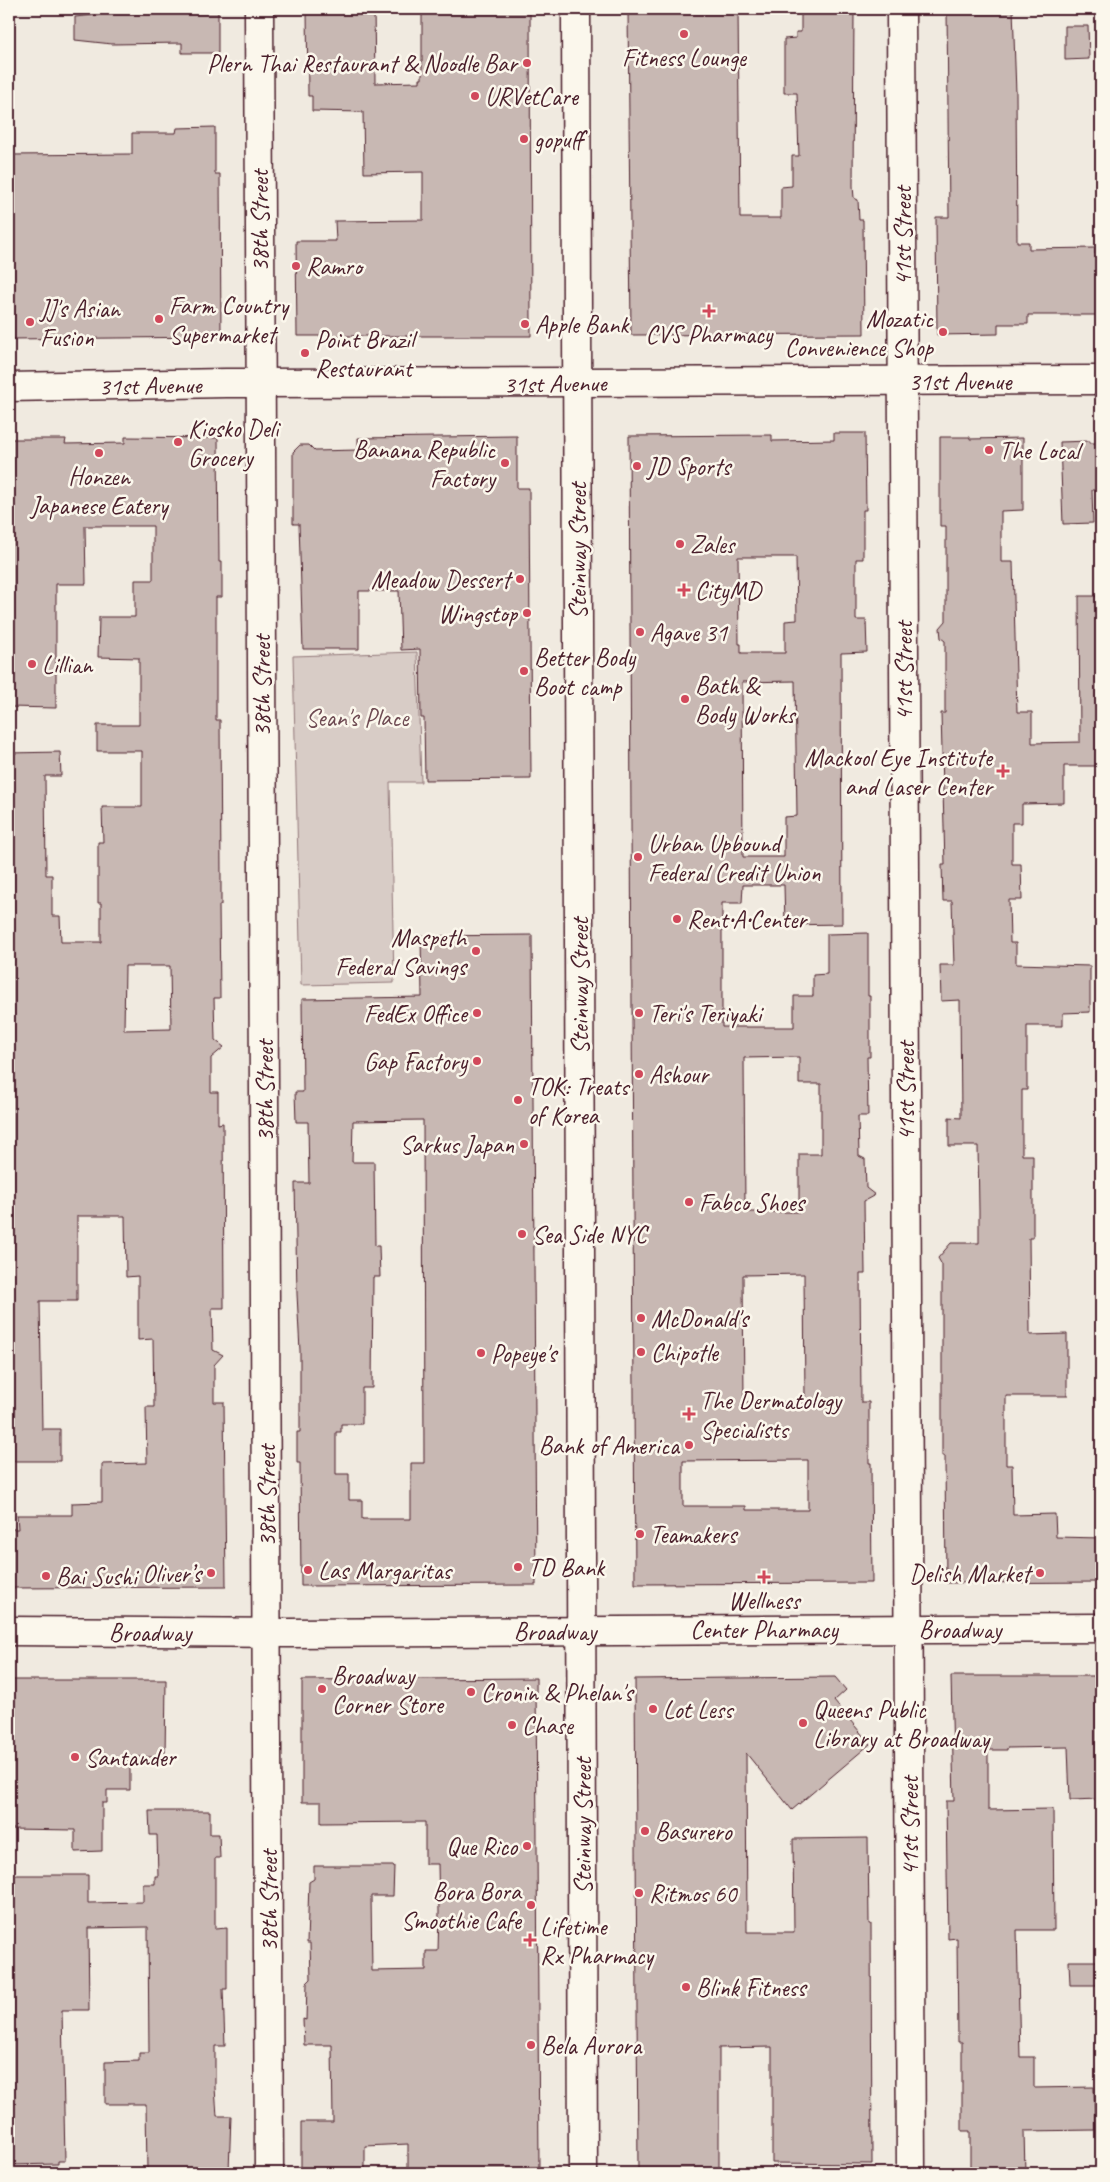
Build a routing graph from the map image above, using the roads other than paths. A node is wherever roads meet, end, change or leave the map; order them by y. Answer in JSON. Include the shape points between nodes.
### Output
{"nodes":[{"id":1,"x":259,"y":9,"type":"edge"},
{"id":2,"x":576,"y":9,"type":"edge"},
{"id":3,"x":901,"y":9,"type":"edge"},
{"id":4,"x":1101,"y":380,"type":"edge"},
{"id":5,"x":902,"y":381,"type":"junction"},
{"id":6,"x":576,"y":382,"type":"junction"},
{"id":7,"x":260,"y":384,"type":"junction"},
{"id":8,"x":9,"y":387,"type":"edge"},
{"id":9,"x":1101,"y":1628,"type":"edge"},
{"id":10,"x":908,"y":1629,"type":"junction"},
{"id":11,"x":9,"y":1631,"type":"edge"},
{"id":12,"x":581,"y":1631,"type":"junction"},
{"id":13,"x":266,"y":1633,"type":"junction"},
{"id":14,"x":269,"y":2173,"type":"edge"},
{"id":15,"x":583,"y":2173,"type":"edge"},
{"id":16,"x":911,"y":2173,"type":"edge"}],
"edges":[{"from":1,"to":7,"type":"street","name":"38th Street"},
{"from":2,"to":6,"type":"street","name":"Steinway Street"},
{"from":3,"to":5,"type":"street","name":"41st Street"},
{"from":4,"to":5,"type":"street","name":"31st Avenue"},
{"from":5,"to":6,"type":"street","name":"31st Avenue"},
{"from":5,"to":10,"type":"street","name":"41st Street"},
{"from":6,"to":7,"type":"street","name":"31st Avenue"},
{"from":6,"to":12,"type":"street","name":"Steinway Street"},
{"from":7,"to":8,"type":"street","name":"31st Avenue"},
{"from":7,"to":13,"type":"street","name":"38th Street"},
{"from":9,"to":10,"type":"street","name":"Broadway"},
{"from":10,"to":12,"type":"street","name":"Broadway"},
{"from":10,"to":16,"type":"street","name":"41st Street"},
{"from":11,"to":13,"type":"street","name":"Broadway"},
{"from":12,"to":13,"type":"street","name":"Broadway"},
{"from":12,"to":15,"type":"street","name":"Steinway Street"},
{"from":13,"to":14,"type":"street","name":"38th Street"}]}
